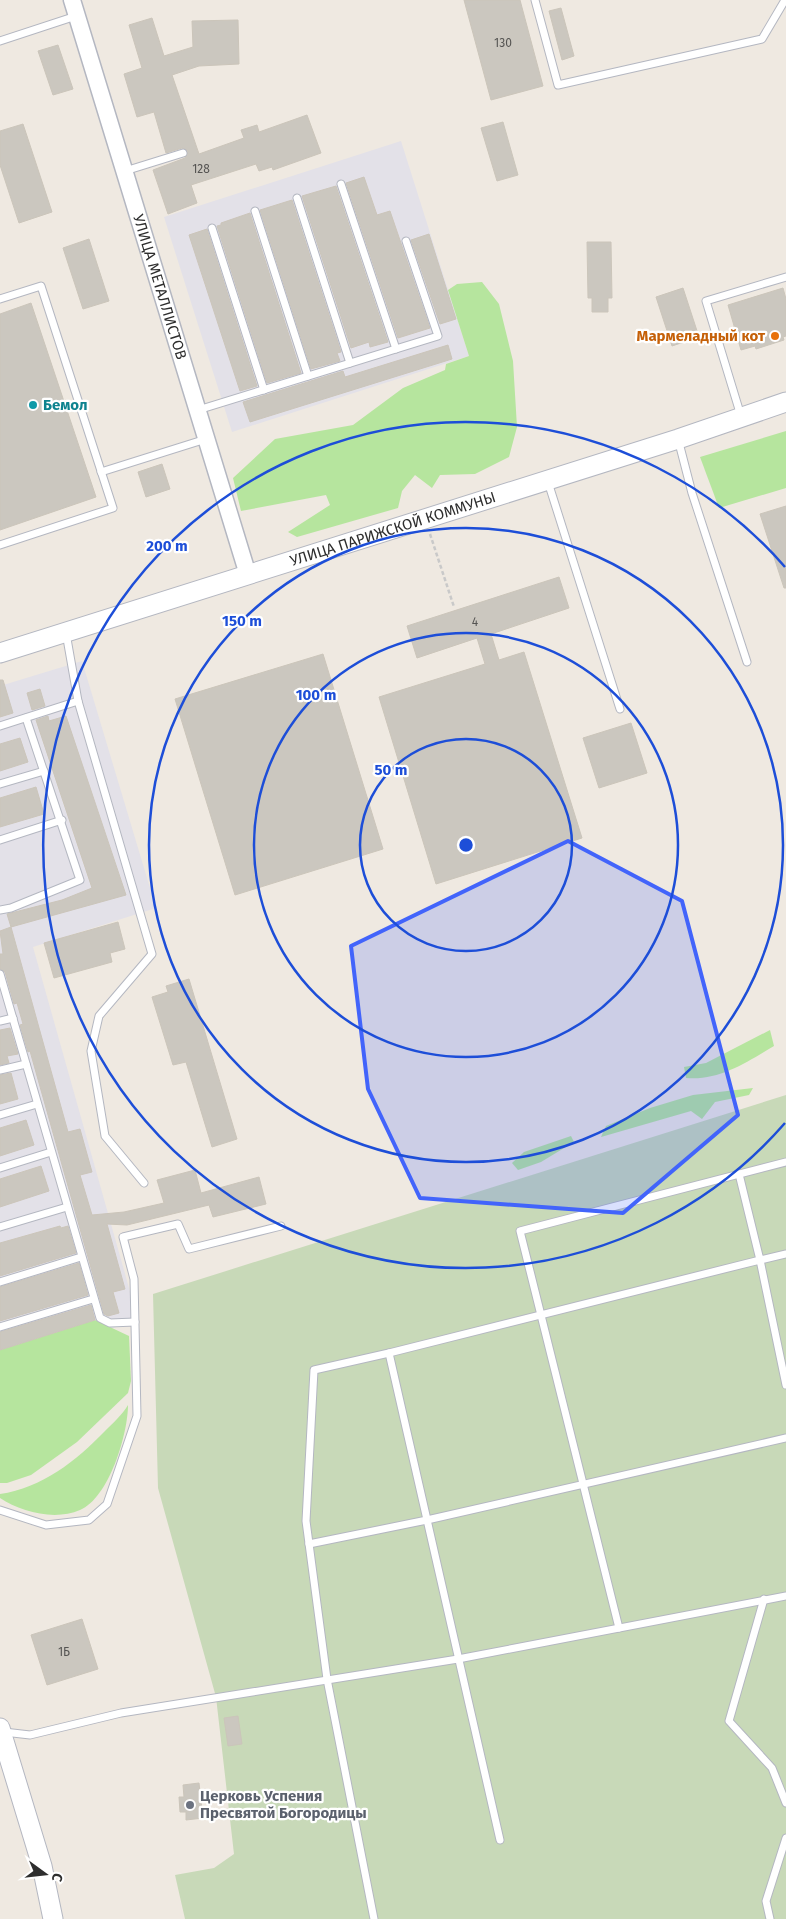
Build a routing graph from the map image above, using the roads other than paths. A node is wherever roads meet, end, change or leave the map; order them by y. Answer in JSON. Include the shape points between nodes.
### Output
{"nodes":[{"id":1,"x":535,"y":0,"type":"edge"},
{"id":2,"x":785,"y":0,"type":"edge"},
{"id":3,"x":74,"y":8,"type":"edge"},
{"id":4,"x":0,"y":41,"type":"edge"},
{"id":5,"x":182,"y":153,"type":"dead end"},
{"id":6,"x":124,"y":171,"type":"junction"},
{"id":7,"x":341,"y":184,"type":"dead end"},
{"id":8,"x":298,"y":198,"type":"dead end"},
{"id":9,"x":255,"y":212,"type":"dead end"},
{"id":10,"x":212,"y":228,"type":"dead end"},
{"id":11,"x":406,"y":241,"type":"dead end"},
{"id":12,"x":786,"y":276,"type":"edge"},
{"id":13,"x":0,"y":299,"type":"edge"},
{"id":14,"x":396,"y":349,"type":"junction"},
{"id":15,"x":350,"y":363,"type":"junction"},
{"id":16,"x":308,"y":376,"type":"junction"},
{"id":17,"x":264,"y":390,"type":"junction"},
{"id":18,"x":786,"y":402,"type":"edge"},
{"id":19,"x":198,"y":410,"type":"junction"},
{"id":20,"x":741,"y":416,"type":"junction"},
{"id":21,"x":207,"y":439,"type":"junction"},
{"id":22,"x":678,"y":439,"type":"junction"},
{"id":23,"x":101,"y":472,"type":"junction"},
{"id":24,"x":548,"y":480,"type":"junction"},
{"id":25,"x":0,"y":545,"type":"edge"},
{"id":26,"x":248,"y":575,"type":"junction"},
{"id":27,"x":66,"y":633,"type":"junction"},
{"id":28,"x":0,"y":653,"type":"edge"},
{"id":29,"x":747,"y":662,"type":"dead end"},
{"id":30,"x":78,"y":701,"type":"junction"},
{"id":31,"x":620,"y":709,"type":"dead end"},
{"id":32,"x":26,"y":718,"type":"junction"},
{"id":33,"x":0,"y":726,"type":"edge"},
{"id":34,"x":44,"y":771,"type":"junction"},
{"id":35,"x":0,"y":784,"type":"edge"},
{"id":36,"x":62,"y":820,"type":"junction"},
{"id":37,"x":0,"y":840,"type":"edge"},
{"id":38,"x":0,"y":910,"type":"edge"},
{"id":39,"x":0,"y":974,"type":"edge"},
{"id":40,"x":12,"y":1018,"type":"junction"},
{"id":41,"x":0,"y":1021,"type":"edge"},
{"id":42,"x":26,"y":1064,"type":"junction"},
{"id":43,"x":0,"y":1070,"type":"edge"},
{"id":44,"x":37,"y":1104,"type":"junction"},
{"id":45,"x":0,"y":1115,"type":"edge"},
{"id":46,"x":51,"y":1152,"type":"junction"},
{"id":47,"x":786,"y":1162,"type":"edge"},
{"id":48,"x":0,"y":1168,"type":"edge"},
{"id":49,"x":739,"y":1174,"type":"junction"},
{"id":50,"x":144,"y":1184,"type":"dead end"},
{"id":51,"x":67,"y":1207,"type":"junction"},
{"id":52,"x":281,"y":1226,"type":"dead end"},
{"id":53,"x":0,"y":1227,"type":"edge"},
{"id":54,"x":786,"y":1254,"type":"edge"},
{"id":55,"x":81,"y":1257,"type":"junction"},
{"id":56,"x":760,"y":1260,"type":"junction"},
{"id":57,"x":0,"y":1282,"type":"edge"},
{"id":58,"x":93,"y":1299,"type":"junction"},
{"id":59,"x":541,"y":1315,"type":"junction"},
{"id":60,"x":135,"y":1322,"type":"junction"},
{"id":61,"x":0,"y":1327,"type":"edge"},
{"id":62,"x":389,"y":1353,"type":"junction"},
{"id":63,"x":786,"y":1385,"type":"edge"},
{"id":64,"x":786,"y":1438,"type":"edge"},
{"id":65,"x":583,"y":1484,"type":"junction"},
{"id":66,"x":0,"y":1510,"type":"edge"},
{"id":67,"x":427,"y":1520,"type":"junction"},
{"id":68,"x":309,"y":1544,"type":"junction"},
{"id":69,"x":786,"y":1596,"type":"edge"},
{"id":70,"x":764,"y":1600,"type":"junction"},
{"id":71,"x":619,"y":1628,"type":"junction"},
{"id":72,"x":458,"y":1660,"type":"junction"},
{"id":73,"x":327,"y":1679,"type":"junction"},
{"id":74,"x":1,"y":1730,"type":"edge"},
{"id":75,"x":786,"y":1803,"type":"edge"},
{"id":76,"x":786,"y":1838,"type":"edge"},
{"id":77,"x":500,"y":1840,"type":"dead end"},
{"id":78,"x":54,"y":1919,"type":"edge"},
{"id":79,"x":374,"y":1919,"type":"edge"},
{"id":80,"x":770,"y":1919,"type":"edge"}],
"edges":[{"from":1,"to":2,"type":"lane","via":[[558,85],[762,39]]},
{"from":3,"to":4,"type":"lane"},
{"from":3,"to":6,"type":"street","name":"УЛИЦА МЕТАЛЛИСТОВ"},
{"from":5,"to":6,"type":"lane"},
{"from":6,"to":19,"type":"street","name":"УЛИЦА МЕТАЛЛИСТОВ"},
{"from":7,"to":14,"type":"lane"},
{"from":8,"to":15,"type":"lane"},
{"from":9,"to":16,"type":"lane"},
{"from":10,"to":17,"type":"lane"},
{"from":11,"to":14,"type":"lane","via":[[438,336]]},
{"from":12,"to":20,"type":"lane","via":[[706,301]]},
{"from":13,"to":23,"type":"lane","via":[[41,286]]},
{"from":14,"to":15,"type":"lane"},
{"from":15,"to":16,"type":"lane"},
{"from":16,"to":17,"type":"lane"},
{"from":17,"to":19,"type":"lane"},
{"from":18,"to":20,"type":"main road","name":"УЛИЦА ПАРИЖСКОЙ КОММУНЫ"},
{"from":19,"to":21,"type":"street","name":"УЛИЦА МЕТАЛЛИСТОВ"},
{"from":20,"to":22,"type":"main road","name":"УЛИЦА ПАРИЖСКОЙ КОММУНЫ"},
{"from":21,"to":23,"type":"lane"},
{"from":21,"to":26,"type":"street","name":"УЛИЦА МЕТАЛЛИСТОВ"},
{"from":22,"to":24,"type":"main road","name":"УЛИЦА ПАРИЖСКОЙ КОММУНЫ"},
{"from":22,"to":29,"type":"lane","via":[[692,493]]},
{"from":23,"to":25,"type":"lane","via":[[113,508]]},
{"from":24,"to":26,"type":"main road","name":"УЛИЦА ПАРИЖСКОЙ КОММУНЫ"},
{"from":24,"to":31,"type":"lane"},
{"from":26,"to":27,"type":"main road","name":"УЛИЦА ПАРИЖСКОЙ КОММУНЫ"},
{"from":27,"to":28,"type":"main road","name":"УЛИЦА ПАРИЖСКОЙ КОММУНЫ"},
{"from":27,"to":30,"type":"lane"},
{"from":30,"to":32,"type":"lane"},
{"from":30,"to":50,"type":"lane","via":[[152,954],[99,1016],[91,1050],[105,1136]]},
{"from":32,"to":33,"type":"lane"},
{"from":32,"to":34,"type":"lane"},
{"from":34,"to":35,"type":"lane"},
{"from":34,"to":36,"type":"lane"},
{"from":36,"to":37,"type":"lane"},
{"from":36,"to":38,"type":"lane","via":[[80,880]]},
{"from":39,"to":40,"type":"lane"},
{"from":40,"to":41,"type":"lane"},
{"from":40,"to":42,"type":"lane"},
{"from":42,"to":43,"type":"lane"},
{"from":42,"to":44,"type":"lane"},
{"from":44,"to":45,"type":"lane"},
{"from":44,"to":46,"type":"lane"},
{"from":46,"to":48,"type":"lane"},
{"from":46,"to":51,"type":"lane"},
{"from":47,"to":49,"type":"lane"},
{"from":49,"to":56,"type":"lane"},
{"from":49,"to":59,"type":"lane","via":[[520,1231]]},
{"from":51,"to":53,"type":"lane"},
{"from":51,"to":55,"type":"lane"},
{"from":52,"to":60,"type":"lane","via":[[189,1250],[178,1224],[123,1237],[134,1279]]},
{"from":54,"to":56,"type":"lane"},
{"from":55,"to":57,"type":"lane"},
{"from":55,"to":58,"type":"lane"},
{"from":56,"to":59,"type":"lane"},
{"from":56,"to":63,"type":"lane"},
{"from":58,"to":60,"type":"lane","via":[[100,1318],[110,1323]]},
{"from":58,"to":61,"type":"lane"},
{"from":59,"to":62,"type":"lane"},
{"from":59,"to":65,"type":"lane"},
{"from":60,"to":66,"type":"lane","via":[[137,1416],[107,1504],[89,1520],[46,1525]]},
{"from":62,"to":67,"type":"lane"},
{"from":62,"to":68,"type":"lane","via":[[314,1370],[306,1521]]},
{"from":64,"to":65,"type":"lane"},
{"from":65,"to":67,"type":"lane"},
{"from":65,"to":71,"type":"lane"},
{"from":67,"to":68,"type":"lane"},
{"from":67,"to":72,"type":"lane"},
{"from":68,"to":73,"type":"lane"},
{"from":69,"to":70,"type":"lane"},
{"from":70,"to":71,"type":"lane"},
{"from":70,"to":75,"type":"lane","via":[[729,1721],[772,1768]]},
{"from":71,"to":72,"type":"lane"},
{"from":72,"to":73,"type":"lane"},
{"from":72,"to":77,"type":"lane"},
{"from":73,"to":74,"type":"lane","via":[[121,1713],[30,1735]]},
{"from":73,"to":79,"type":"lane"},
{"from":74,"to":78,"type":"main road","via":[[42,1866]]},
{"from":76,"to":80,"type":"lane","via":[[766,1901]]}]}
